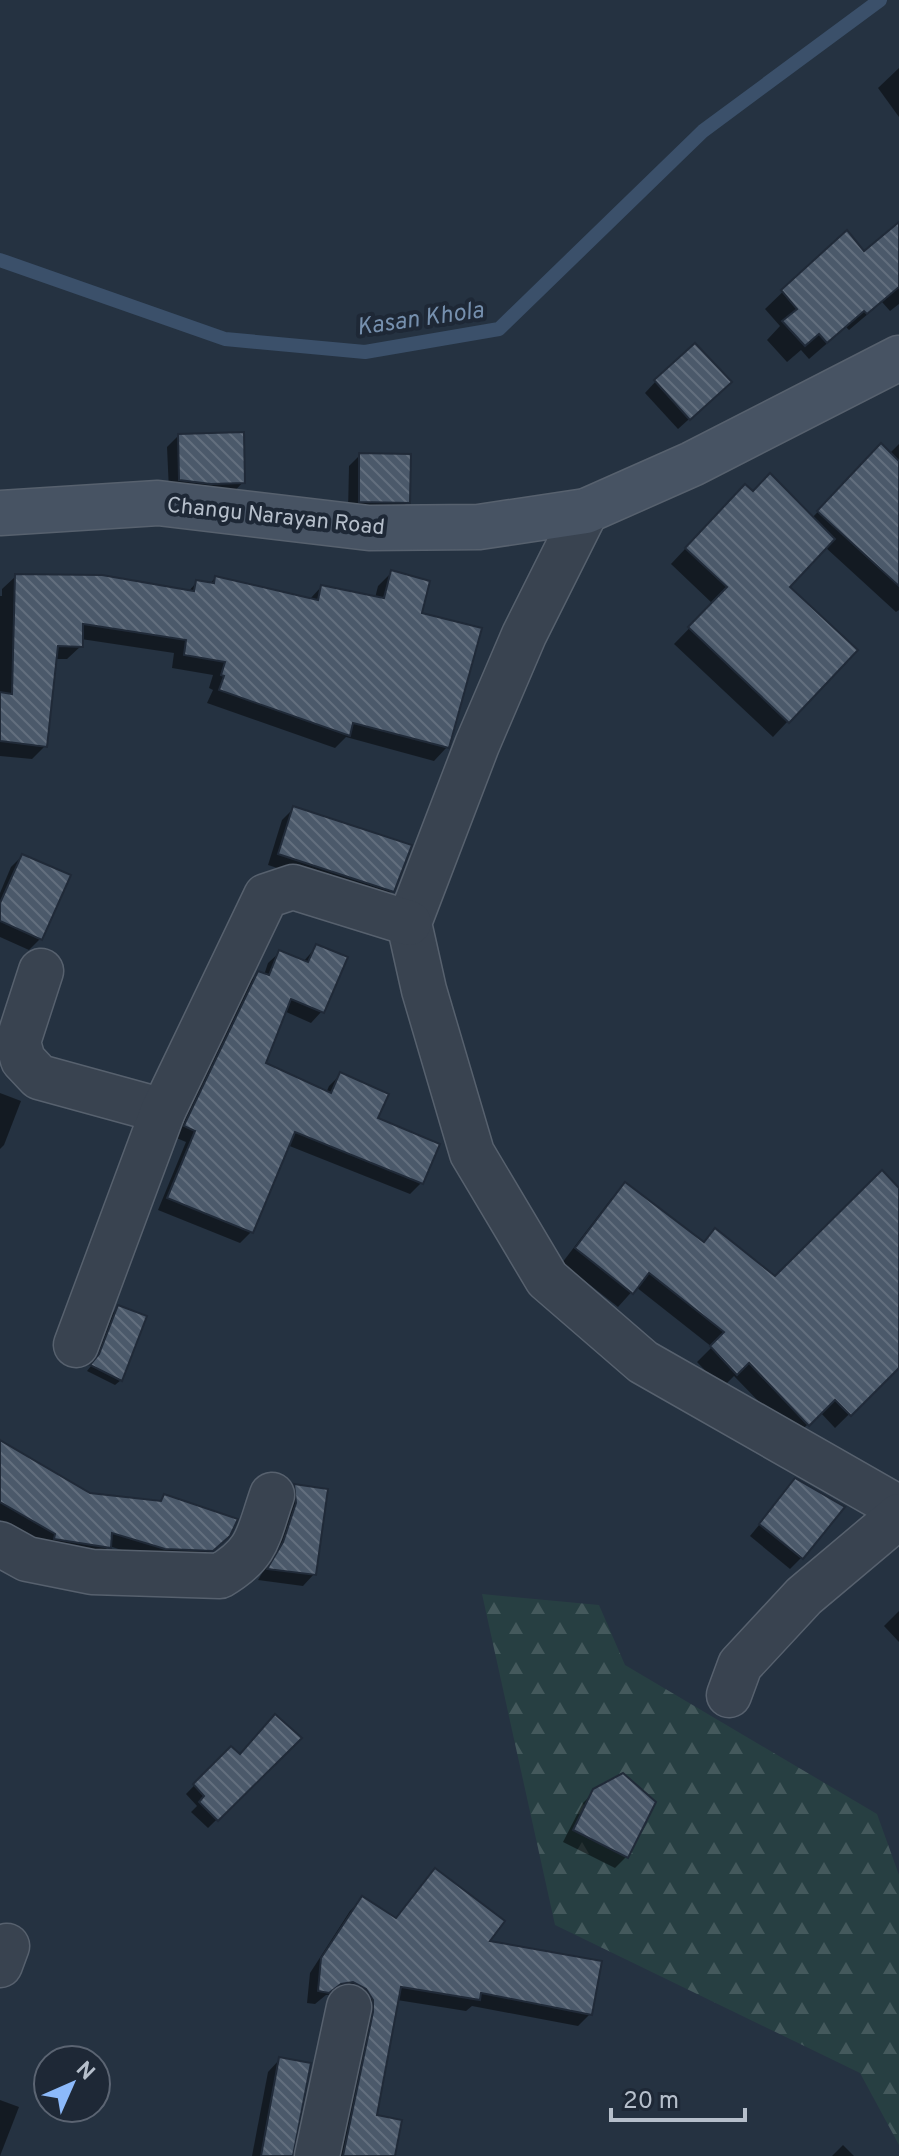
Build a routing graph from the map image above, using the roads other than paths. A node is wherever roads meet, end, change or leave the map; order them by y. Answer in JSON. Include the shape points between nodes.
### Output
{"nodes":[{"id":1,"x":899,"y":358,"type":"edge"},
{"id":2,"x":586,"y":511,"type":"junction"},
{"id":3,"x":0,"y":513,"type":"edge"},
{"id":4,"x":409,"y":923,"type":"junction"},
{"id":5,"x":41,"y":971,"type":"dead end"},
{"id":6,"x":163,"y":1111,"type":"junction"},
{"id":7,"x":76,"y":1345,"type":"dead end"},
{"id":8,"x":272,"y":1495,"type":"dead end"},
{"id":9,"x":899,"y":1508,"type":"edge"},
{"id":10,"x":899,"y":1516,"type":"edge"},
{"id":11,"x":0,"y":1544,"type":"edge"},
{"id":12,"x":729,"y":1695,"type":"dead end"},
{"id":13,"x":349,"y":2007,"type":"dead end"},
{"id":14,"x":317,"y":2156,"type":"edge"}],
"edges":[{"from":1,"to":2,"type":"main road","name":"Changu Narayan Road","via":[[692,464]]},
{"from":2,"to":3,"type":"main road","name":"Changu Narayan Road","via":[[479,527],[369,528],[158,503]]},
{"from":2,"to":4,"type":"street","via":[[524,635]]},
{"from":4,"to":6,"type":"street","via":[[293,887],[266,896]]},
{"from":4,"to":9,"type":"street","via":[[472,1153],[547,1279],[643,1362]]},
{"from":5,"to":6,"type":"street","via":[[18,1042],[23,1060],[39,1077]]},
{"from":6,"to":7,"type":"street"},
{"from":8,"to":11,"type":"street","via":[[253,1551],[220,1576],[92,1572],[27,1559]]},
{"from":10,"to":12,"type":"street","via":[[804,1596],[740,1665]]},
{"from":13,"to":14,"type":"street"}]}
